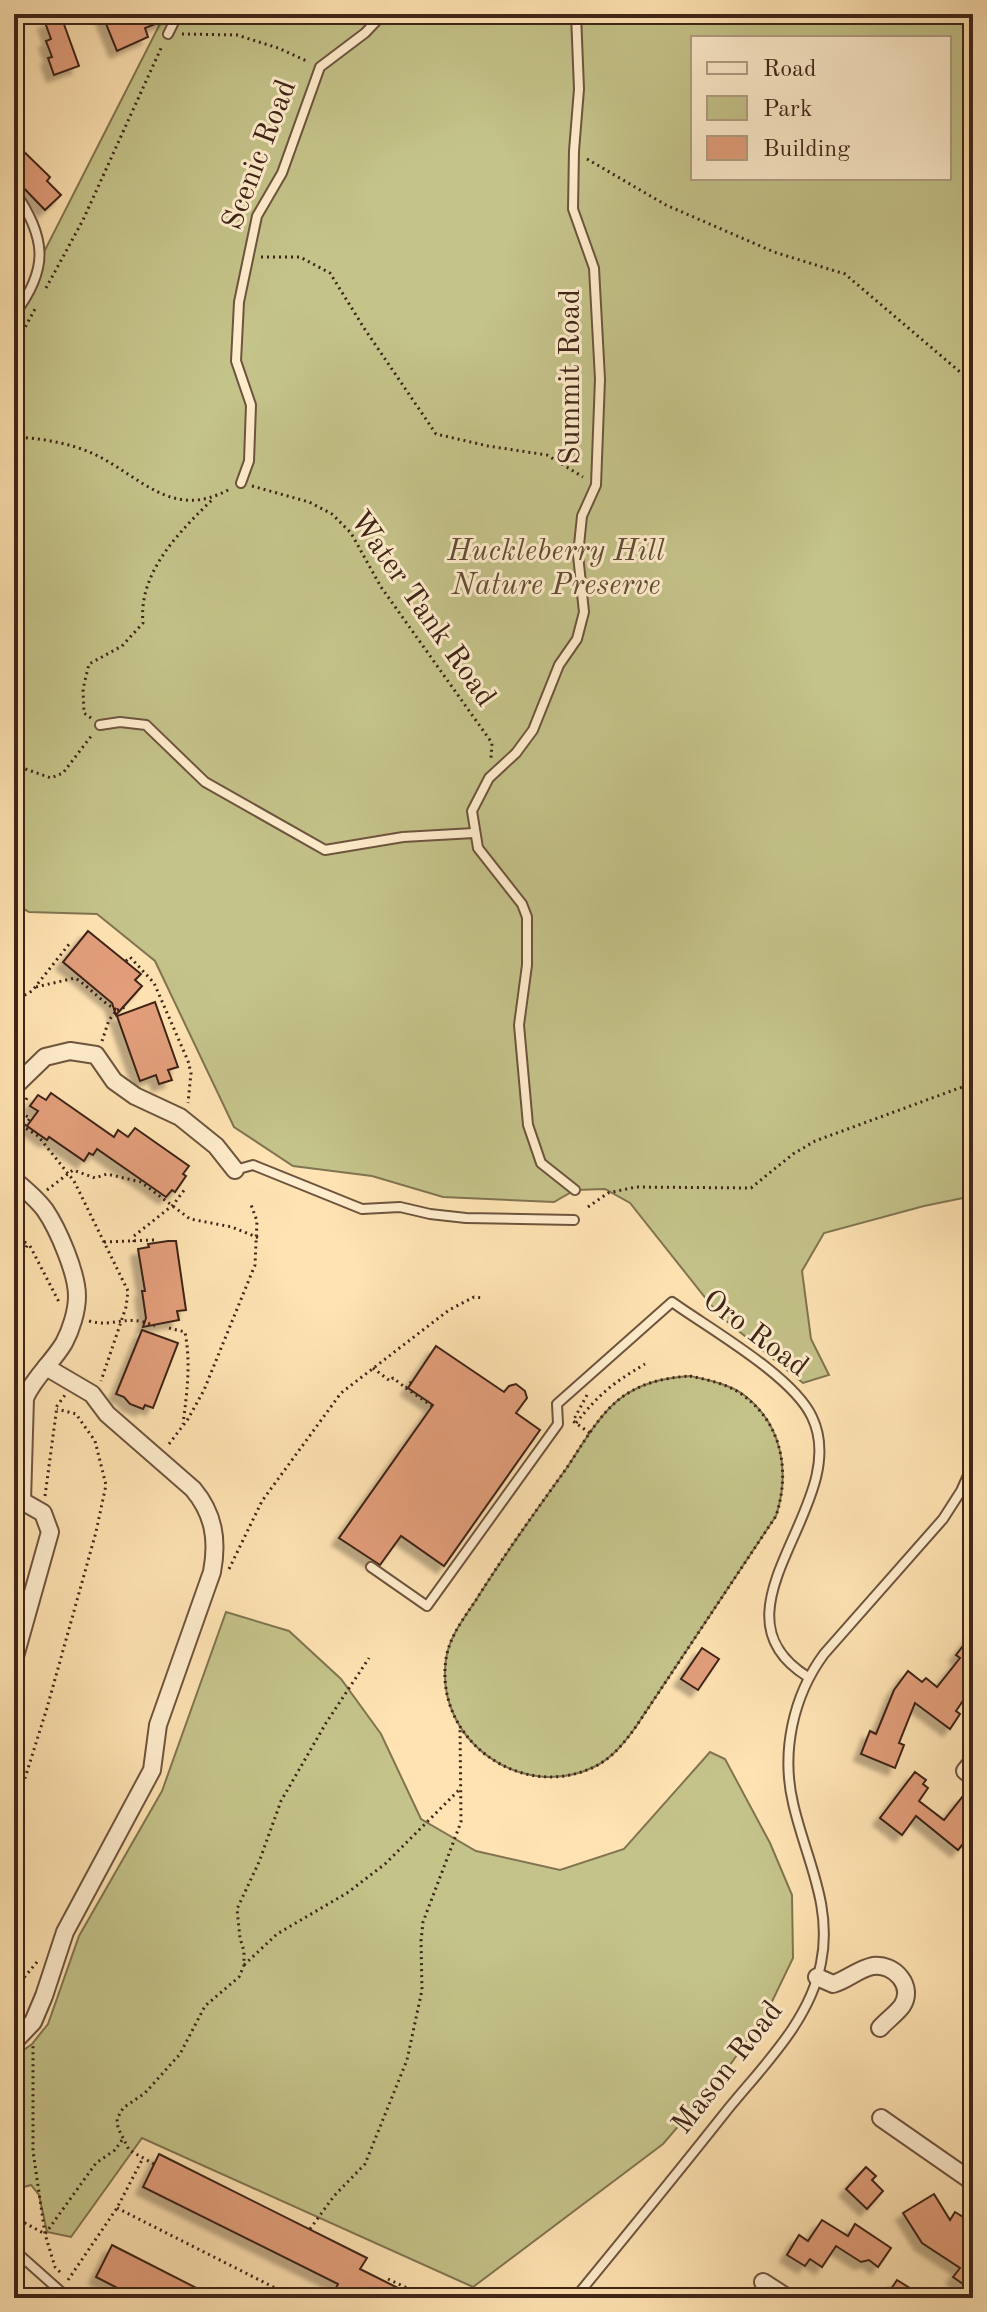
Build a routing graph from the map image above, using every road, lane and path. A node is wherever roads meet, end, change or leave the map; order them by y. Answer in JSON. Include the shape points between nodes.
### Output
{"nodes":[{"id":1,"x":178,"y":14,"type":"edge"},
{"id":2,"x":383,"y":14,"type":"edge"},
{"id":3,"x":576,"y":14,"type":"edge"},
{"id":4,"x":168,"y":34,"type":"junction"},
{"id":5,"x":320,"y":67,"type":"junction"},
{"id":6,"x":574,"y":151,"type":"junction"},
{"id":7,"x":14,"y":190,"type":"edge"},
{"id":8,"x":247,"y":256,"type":"junction"},
{"id":9,"x":42,"y":297,"type":"dead end"},
{"id":10,"x":35,"y":310,"type":"dead end"},
{"id":11,"x":14,"y":315,"type":"edge"},
{"id":12,"x":14,"y":348,"type":"edge"},
{"id":13,"x":973,"y":383,"type":"edge"},
{"id":14,"x":14,"y":437,"type":"edge"},
{"id":15,"x":241,"y":483,"type":"junction"},
{"id":16,"x":596,"y":485,"type":"junction"},
{"id":17,"x":215,"y":497,"type":"junction"},
{"id":18,"x":100,"y":725,"type":"junction"},
{"id":19,"x":14,"y":765,"type":"edge"},
{"id":20,"x":489,"y":778,"type":"junction"},
{"id":21,"x":474,"y":833,"type":"junction"},
{"id":22,"x":70,"y":943,"type":"dead end"},
{"id":23,"x":126,"y":961,"type":"dead end"},
{"id":24,"x":36,"y":987,"type":"junction"},
{"id":25,"x":14,"y":1001,"type":"edge"},
{"id":26,"x":125,"y":1007,"type":"dead end"},
{"id":27,"x":117,"y":1010,"type":"junction"},
{"id":28,"x":96,"y":1055,"type":"junction"},
{"id":29,"x":973,"y":1083,"type":"edge"},
{"id":30,"x":21,"y":1090,"type":"edge"},
{"id":31,"x":180,"y":1117,"type":"junction"},
{"id":32,"x":235,"y":1170,"type":"joint"},
{"id":33,"x":67,"y":1174,"type":"junction"},
{"id":34,"x":14,"y":1180,"type":"edge"},
{"id":35,"x":59,"y":1181,"type":"dead end"},
{"id":36,"x":185,"y":1189,"type":"dead end"},
{"id":37,"x":575,"y":1190,"type":"dead end"},
{"id":38,"x":250,"y":1202,"type":"dead end"},
{"id":39,"x":173,"y":1205,"type":"junction"},
{"id":40,"x":588,"y":1207,"type":"dead end"},
{"id":41,"x":574,"y":1220,"type":"dead end"},
{"id":42,"x":14,"y":1236,"type":"edge"},
{"id":43,"x":259,"y":1238,"type":"junction"},
{"id":44,"x":155,"y":1240,"type":"dead end"},
{"id":45,"x":104,"y":1242,"type":"junction"},
{"id":46,"x":134,"y":1242,"type":"junction"},
{"id":47,"x":30,"y":1246,"type":"dead end"},
{"id":48,"x":15,"y":1267,"type":"edge"},
{"id":49,"x":973,"y":1276,"type":"edge"},
{"id":50,"x":484,"y":1298,"type":"dead end"},
{"id":51,"x":74,"y":1316,"type":"junction"},
{"id":52,"x":122,"y":1320,"type":"junction"},
{"id":53,"x":94,"y":1323,"type":"dead end"},
{"id":54,"x":155,"y":1326,"type":"dead end"},
{"id":55,"x":169,"y":1328,"type":"dead end"},
{"id":56,"x":973,"y":1338,"type":"edge"},
{"id":57,"x":645,"y":1364,"type":"dead end"},
{"id":58,"x":46,"y":1367,"type":"junction"},
{"id":59,"x":373,"y":1368,"type":"junction"},
{"id":60,"x":413,"y":1380,"type":"dead end"},
{"id":61,"x":406,"y":1388,"type":"junction"},
{"id":62,"x":84,"y":1389,"type":"junction"},
{"id":63,"x":590,"y":1391,"type":"dead end"},
{"id":64,"x":432,"y":1406,"type":"dead end"},
{"id":65,"x":57,"y":1409,"type":"junction"},
{"id":66,"x":576,"y":1423,"type":"junction"},
{"id":67,"x":183,"y":1424,"type":"junction"},
{"id":68,"x":591,"y":1434,"type":"junction"},
{"id":69,"x":158,"y":1461,"type":"junction"},
{"id":70,"x":973,"y":1464,"type":"edge"},
{"id":71,"x":18,"y":1500,"type":"edge"},
{"id":72,"x":42,"y":1512,"type":"junction"},
{"id":73,"x":371,"y":1567,"type":"dead end"},
{"id":74,"x":212,"y":1572,"type":"junction"},
{"id":75,"x":369,"y":1658,"type":"dead end"},
{"id":76,"x":14,"y":1660,"type":"edge"},
{"id":77,"x":808,"y":1677,"type":"junction"},
{"id":78,"x":460,"y":1726,"type":"junction"},
{"id":79,"x":973,"y":1761,"type":"edge"},
{"id":80,"x":973,"y":1777,"type":"edge"},
{"id":81,"x":461,"y":1788,"type":"junction"},
{"id":82,"x":14,"y":1813,"type":"edge"},
{"id":83,"x":244,"y":1965,"type":"junction"},
{"id":84,"x":817,"y":1977,"type":"junction"},
{"id":85,"x":880,"y":2028,"type":"dead end"},
{"id":86,"x":20,"y":2037,"type":"edge"},
{"id":87,"x":881,"y":2118,"type":"dead end"},
{"id":88,"x":122,"y":2140,"type":"junction"},
{"id":89,"x":143,"y":2158,"type":"junction"},
{"id":90,"x":154,"y":2164,"type":"dead end"},
{"id":91,"x":973,"y":2182,"type":"edge"},
{"id":92,"x":117,"y":2208,"type":"junction"},
{"id":93,"x":14,"y":2217,"type":"edge"},
{"id":94,"x":310,"y":2229,"type":"dead end"},
{"id":95,"x":45,"y":2234,"type":"junction"},
{"id":96,"x":14,"y":2250,"type":"edge"},
{"id":97,"x":388,"y":2279,"type":"dead end"},
{"id":98,"x":763,"y":2282,"type":"dead end"},
{"id":99,"x":68,"y":2298,"type":"edge"},
{"id":100,"x":119,"y":2298,"type":"edge"},
{"id":101,"x":126,"y":2298,"type":"edge"},
{"id":102,"x":295,"y":2298,"type":"edge"},
{"id":103,"x":428,"y":2298,"type":"edge"},
{"id":104,"x":575,"y":2298,"type":"edge"},
{"id":105,"x":788,"y":2298,"type":"edge"}],
"edges":[{"from":1,"to":4,"type":"lane"},
{"from":2,"to":5,"type":"lane","name":"Scenic Road"},
{"from":3,"to":6,"type":"lane","name":"Summit Road","via":[[579,89]]},
{"from":4,"to":5,"type":"path","via":[[237,35]]},
{"from":4,"to":9,"type":"path"},
{"from":5,"to":8,"type":"lane","name":"Scenic Road","via":[[282,173],[257,216]]},
{"from":6,"to":13,"type":"path","via":[[666,205],[774,252],[845,274]]},
{"from":6,"to":16,"type":"lane","name":"Summit Road","via":[[573,209],[594,268],[600,379]]},
{"from":7,"to":11,"type":"lane","via":[[29,214],[41,262],[34,286]]},
{"from":8,"to":15,"type":"lane","name":"Scenic Road","via":[[236,361],[251,405],[249,461]]},
{"from":8,"to":16,"type":"path","via":[[300,257],[330,273],[436,434],[547,455]]},
{"from":10,"to":12,"type":"path"},
{"from":14,"to":17,"type":"path","via":[[90,452],[158,494],[186,501]]},
{"from":15,"to":17,"type":"path"},
{"from":15,"to":20,"type":"path","name":"Water Tank Road","via":[[309,502],[332,514],[351,533],[381,587],[492,743]]},
{"from":16,"to":20,"type":"lane","name":"Summit Road","via":[[582,516],[578,555],[584,612],[577,639],[559,665],[533,730]]},
{"from":17,"to":18,"type":"path","via":[[160,557],[141,604],[143,623],[122,646],[89,664],[84,713]]},
{"from":18,"to":19,"type":"path","via":[[63,773],[51,778]]},
{"from":18,"to":21,"type":"lane","via":[[146,725],[205,782],[325,850],[403,837]]},
{"from":20,"to":21,"type":"lane","name":"Summit Road","via":[[472,811]]},
{"from":21,"to":37,"type":"lane","via":[[478,848],[527,917],[519,1025],[528,1125],[541,1163]]},
{"from":22,"to":24,"type":"path"},
{"from":23,"to":31,"type":"path","via":[[130,957],[154,983],[188,1061],[191,1090]]},
{"from":24,"to":25,"type":"path"},
{"from":24,"to":27,"type":"path","via":[[75,978]]},
{"from":26,"to":27,"type":"path"},
{"from":27,"to":28,"type":"path"},
{"from":28,"to":30,"type":"street","via":[[70,1051],[45,1057]]},
{"from":28,"to":31,"type":"street","via":[[114,1081]]},
{"from":29,"to":40,"type":"path","via":[[815,1141],[751,1188],[636,1187],[608,1193]]},
{"from":30,"to":33,"type":"path","via":[[19,1112],[30,1118],[24,1127],[38,1136]]},
{"from":31,"to":32,"type":"street","via":[[216,1146]]},
{"from":32,"to":41,"type":"lane","via":[[253,1165],[362,1209]]},
{"from":33,"to":35,"type":"path"},
{"from":33,"to":39,"type":"path","via":[[73,1170],[95,1178],[107,1174],[141,1182]]},
{"from":33,"to":45,"type":"path"},
{"from":34,"to":51,"type":"street","via":[[52,1221],[77,1294]]},
{"from":36,"to":39,"type":"path"},
{"from":38,"to":43,"type":"path"},
{"from":39,"to":43,"type":"path","via":[[190,1219]]},
{"from":39,"to":46,"type":"path","via":[[134,1236]]},
{"from":42,"to":48,"type":"path","via":[[28,1244]]},
{"from":43,"to":67,"type":"path","via":[[255,1265],[218,1358]]},
{"from":44,"to":46,"type":"path"},
{"from":45,"to":46,"type":"path"},
{"from":45,"to":52,"type":"path","via":[[128,1291]]},
{"from":47,"to":51,"type":"path","via":[[65,1313]]},
{"from":49,"to":56,"type":"lane"},
{"from":50,"to":59,"type":"path","via":[[474,1297],[449,1310]]},
{"from":51,"to":58,"type":"street","via":[[65,1341]]},
{"from":52,"to":53,"type":"path"},
{"from":52,"to":54,"type":"path"},
{"from":52,"to":62,"type":"path","via":[[107,1369]]},
{"from":55,"to":67,"type":"path","via":[[185,1332],[189,1354]]},
{"from":57,"to":66,"type":"path","via":[[614,1382]]},
{"from":58,"to":62,"type":"street"},
{"from":58,"to":71,"type":"street","via":[[25,1398]]},
{"from":59,"to":61,"type":"path"},
{"from":59,"to":74,"type":"path","via":[[341,1393],[300,1446],[262,1501],[230,1568]]},
{"from":60,"to":61,"type":"path"},
{"from":61,"to":64,"type":"path"},
{"from":62,"to":65,"type":"path","via":[[62,1397]]},
{"from":62,"to":69,"type":"street"},
{"from":63,"to":66,"type":"path","via":[[574,1417]]},
{"from":65,"to":72,"type":"path"},
{"from":65,"to":82,"type":"path","via":[[76,1414],[95,1441],[106,1485]]},
{"from":66,"to":68,"type":"path"},
{"from":67,"to":69,"type":"path"},
{"from":68,"to":78,"type":"path","via":[[453,1636],[446,1684]]},
{"from":68,"to":78,"type":"path","via":[[616,1402],[650,1383],[690,1376],[717,1382],[743,1395],[778,1441],[784,1484],[776,1516],[635,1728],[598,1765],[565,1776],[519,1773],[483,1753]]},
{"from":69,"to":74,"type":"street","via":[[193,1489],[209,1513],[215,1540]]},
{"from":70,"to":77,"type":"lane","name":"Mason Road","via":[[943,1519]]},
{"from":71,"to":72,"type":"street"},
{"from":72,"to":76,"type":"street","via":[[50,1532]]},
{"from":73,"to":77,"type":"lane","name":"Oro Road","via":[[427,1606],[558,1424],[557,1404],[672,1302],[792,1388],[814,1420],[819,1448],[814,1487],[767,1617],[775,1646]]},
{"from":74,"to":86,"type":"street","via":[[158,1725],[152,1770],[65,1932],[33,2022]]},
{"from":75,"to":83,"type":"path","via":[[281,1801],[237,1909]]},
{"from":77,"to":84,"type":"lane","name":"Mason Road","via":[[796,1707],[789,1769],[792,1802],[822,1902]]},
{"from":78,"to":81,"type":"path"},
{"from":79,"to":80,"type":"street","via":[[965,1771]]},
{"from":81,"to":83,"type":"path","via":[[385,1864],[277,1934]]},
{"from":81,"to":94,"type":"path","via":[[461,1822],[423,1922],[422,1990],[407,2060],[365,2164]]},
{"from":83,"to":88,"type":"path","via":[[239,1977],[205,2006],[180,2054],[145,2093],[123,2108],[117,2119]]},
{"from":84,"to":85,"type":"street","via":[[833,1984],[876,1965],[896,1972],[904,1981],[903,2005]]},
{"from":84,"to":104,"type":"lane","name":"Mason Road","via":[[805,2007],[771,2056]]},
{"from":86,"to":95,"type":"path","via":[[32,2044],[33,2151]]},
{"from":87,"to":91,"type":"street"},
{"from":88,"to":89,"type":"path"},
{"from":88,"to":95,"type":"path","via":[[96,2163]]},
{"from":89,"to":90,"type":"path"},
{"from":89,"to":92,"type":"path"},
{"from":92,"to":95,"type":"path","via":[[68,2280],[55,2267]]},
{"from":92,"to":102,"type":"path"},
{"from":93,"to":95,"type":"path"},
{"from":96,"to":99,"type":"lane"},
{"from":97,"to":103,"type":"path"},
{"from":98,"to":105,"type":"street"},
{"from":100,"to":101,"type":"path"}]}
